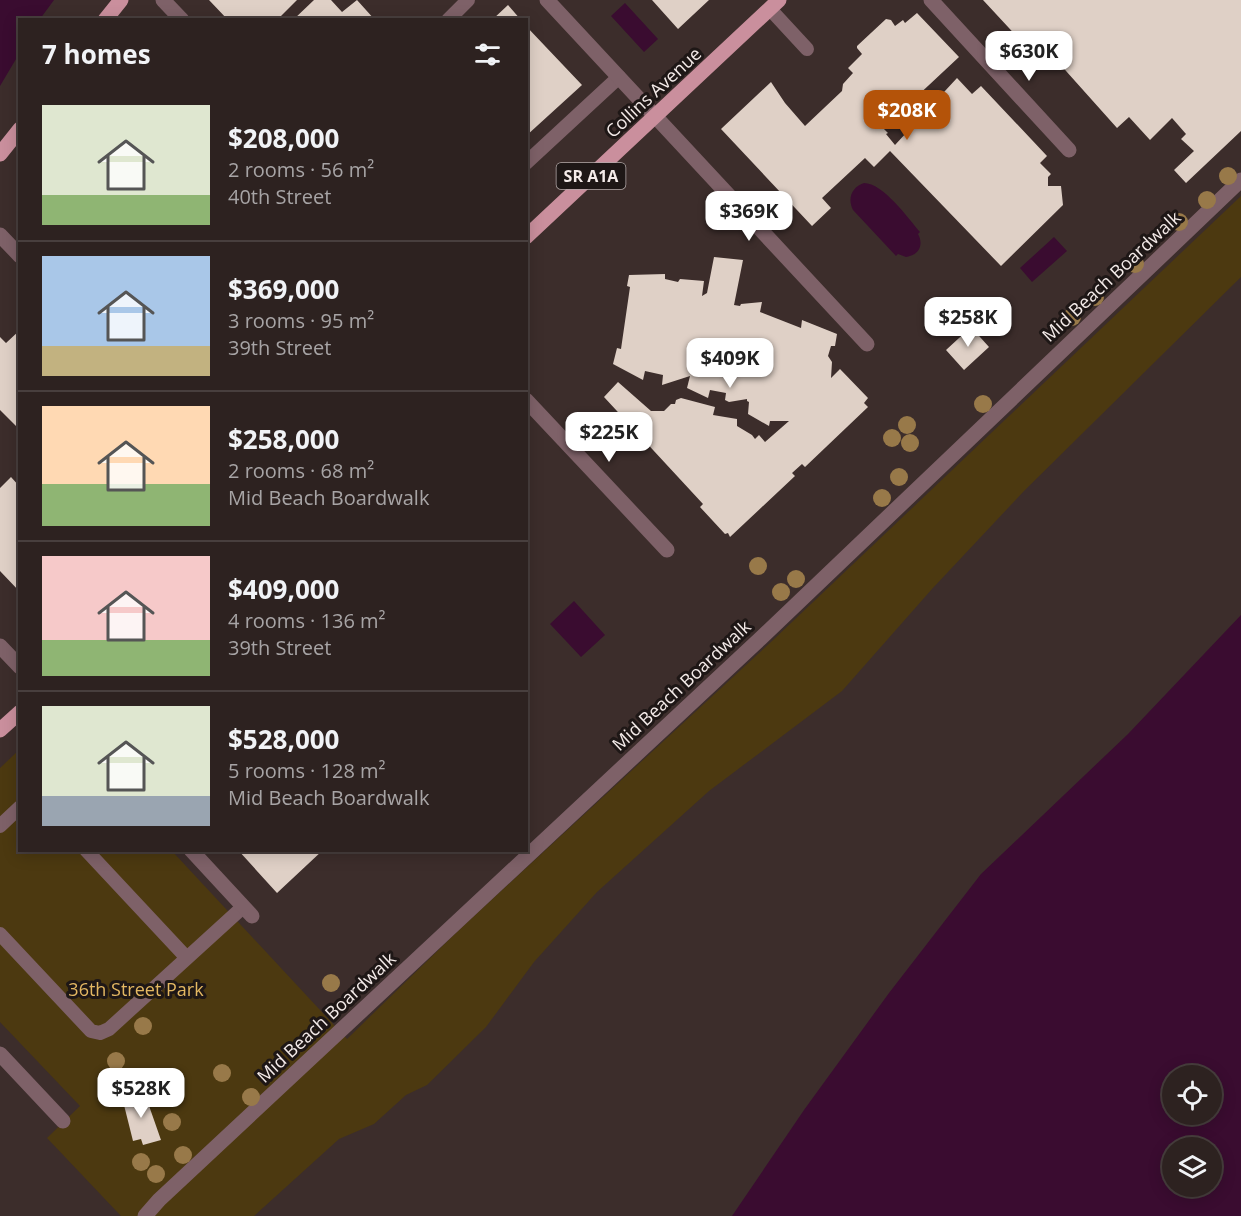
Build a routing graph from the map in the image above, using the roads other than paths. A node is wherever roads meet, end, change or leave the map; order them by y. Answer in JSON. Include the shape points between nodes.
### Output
{"nodes":[{"id":1,"x":121,"y":0,"type":"edge"},
{"id":2,"x":163,"y":0,"type":"edge"},
{"id":3,"x":468,"y":0,"type":"edge"},
{"id":4,"x":547,"y":0,"type":"edge"},
{"id":5,"x":931,"y":0,"type":"edge"},
{"id":6,"x":774,"y":5,"type":"edge"},
{"id":7,"x":107,"y":18,"type":"edge"},
{"id":8,"x":180,"y":18,"type":"edge"},
{"id":9,"x":450,"y":18,"type":"edge"},
{"id":10,"x":807,"y":49,"type":"dead end"},
{"id":11,"x":619,"y":77,"type":"junction"},
{"id":12,"x":656,"y":116,"type":"junction"},
{"id":13,"x":18,"y":132,"type":"edge"},
{"id":14,"x":1069,"y":150,"type":"dead end"},
{"id":15,"x":0,"y":154,"type":"edge"},
{"id":16,"x":528,"y":162,"type":"edge"},
{"id":17,"x":1241,"y":180,"type":"edge"},
{"id":18,"x":528,"y":235,"type":"edge"},
{"id":19,"x":0,"y":236,"type":"edge"},
{"id":20,"x":18,"y":254,"type":"edge"},
{"id":21,"x":867,"y":344,"type":"dead end"},
{"id":22,"x":528,"y":402,"type":"edge"},
{"id":23,"x":668,"y":550,"type":"dead end"},
{"id":24,"x":0,"y":646,"type":"edge"},
{"id":25,"x":18,"y":665,"type":"edge"},
{"id":26,"x":18,"y":714,"type":"edge"},
{"id":27,"x":0,"y":730,"type":"edge"},
{"id":28,"x":18,"y":809,"type":"edge"},
{"id":29,"x":0,"y":826,"type":"edge"},
{"id":30,"x":88,"y":852,"type":"edge"},
{"id":31,"x":193,"y":852,"type":"edge"},
{"id":32,"x":247,"y":911,"type":"joint"},
{"id":33,"x":0,"y":934,"type":"edge"},
{"id":34,"x":186,"y":957,"type":"junction"},
{"id":35,"x":0,"y":1054,"type":"edge"},
{"id":36,"x":63,"y":1121,"type":"dead end"},
{"id":37,"x":145,"y":1216,"type":"edge"}],
"edges":[{"from":1,"to":7,"type":"main road"},
{"from":2,"to":8,"type":"street"},
{"from":3,"to":9,"type":"lane"},
{"from":4,"to":11,"type":"street"},
{"from":5,"to":14,"type":"street"},
{"from":6,"to":10,"type":"lane"},
{"from":6,"to":12,"type":"main road","name":"Collins Avenue","number":"SR A1A"},
{"from":11,"to":12,"type":"street"},
{"from":11,"to":16,"type":"lane"},
{"from":12,"to":18,"type":"main road","name":"Collins Avenue","number":"SR A1A"},
{"from":12,"to":21,"type":"street"},
{"from":13,"to":15,"type":"main road"},
{"from":17,"to":37,"type":"street","name":"Mid Beach Boardwalk","via":[[744,654]]},
{"from":19,"to":20,"type":"street"},
{"from":22,"to":23,"type":"street"},
{"from":24,"to":25,"type":"street"},
{"from":26,"to":27,"type":"main road"},
{"from":28,"to":29,"type":"lane"},
{"from":30,"to":34,"type":"lane"},
{"from":31,"to":32,"type":"street"},
{"from":32,"to":34,"type":"lane"},
{"from":33,"to":34,"type":"lane","via":[[91,1031],[100,1033]]},
{"from":35,"to":36,"type":"street"}]}
